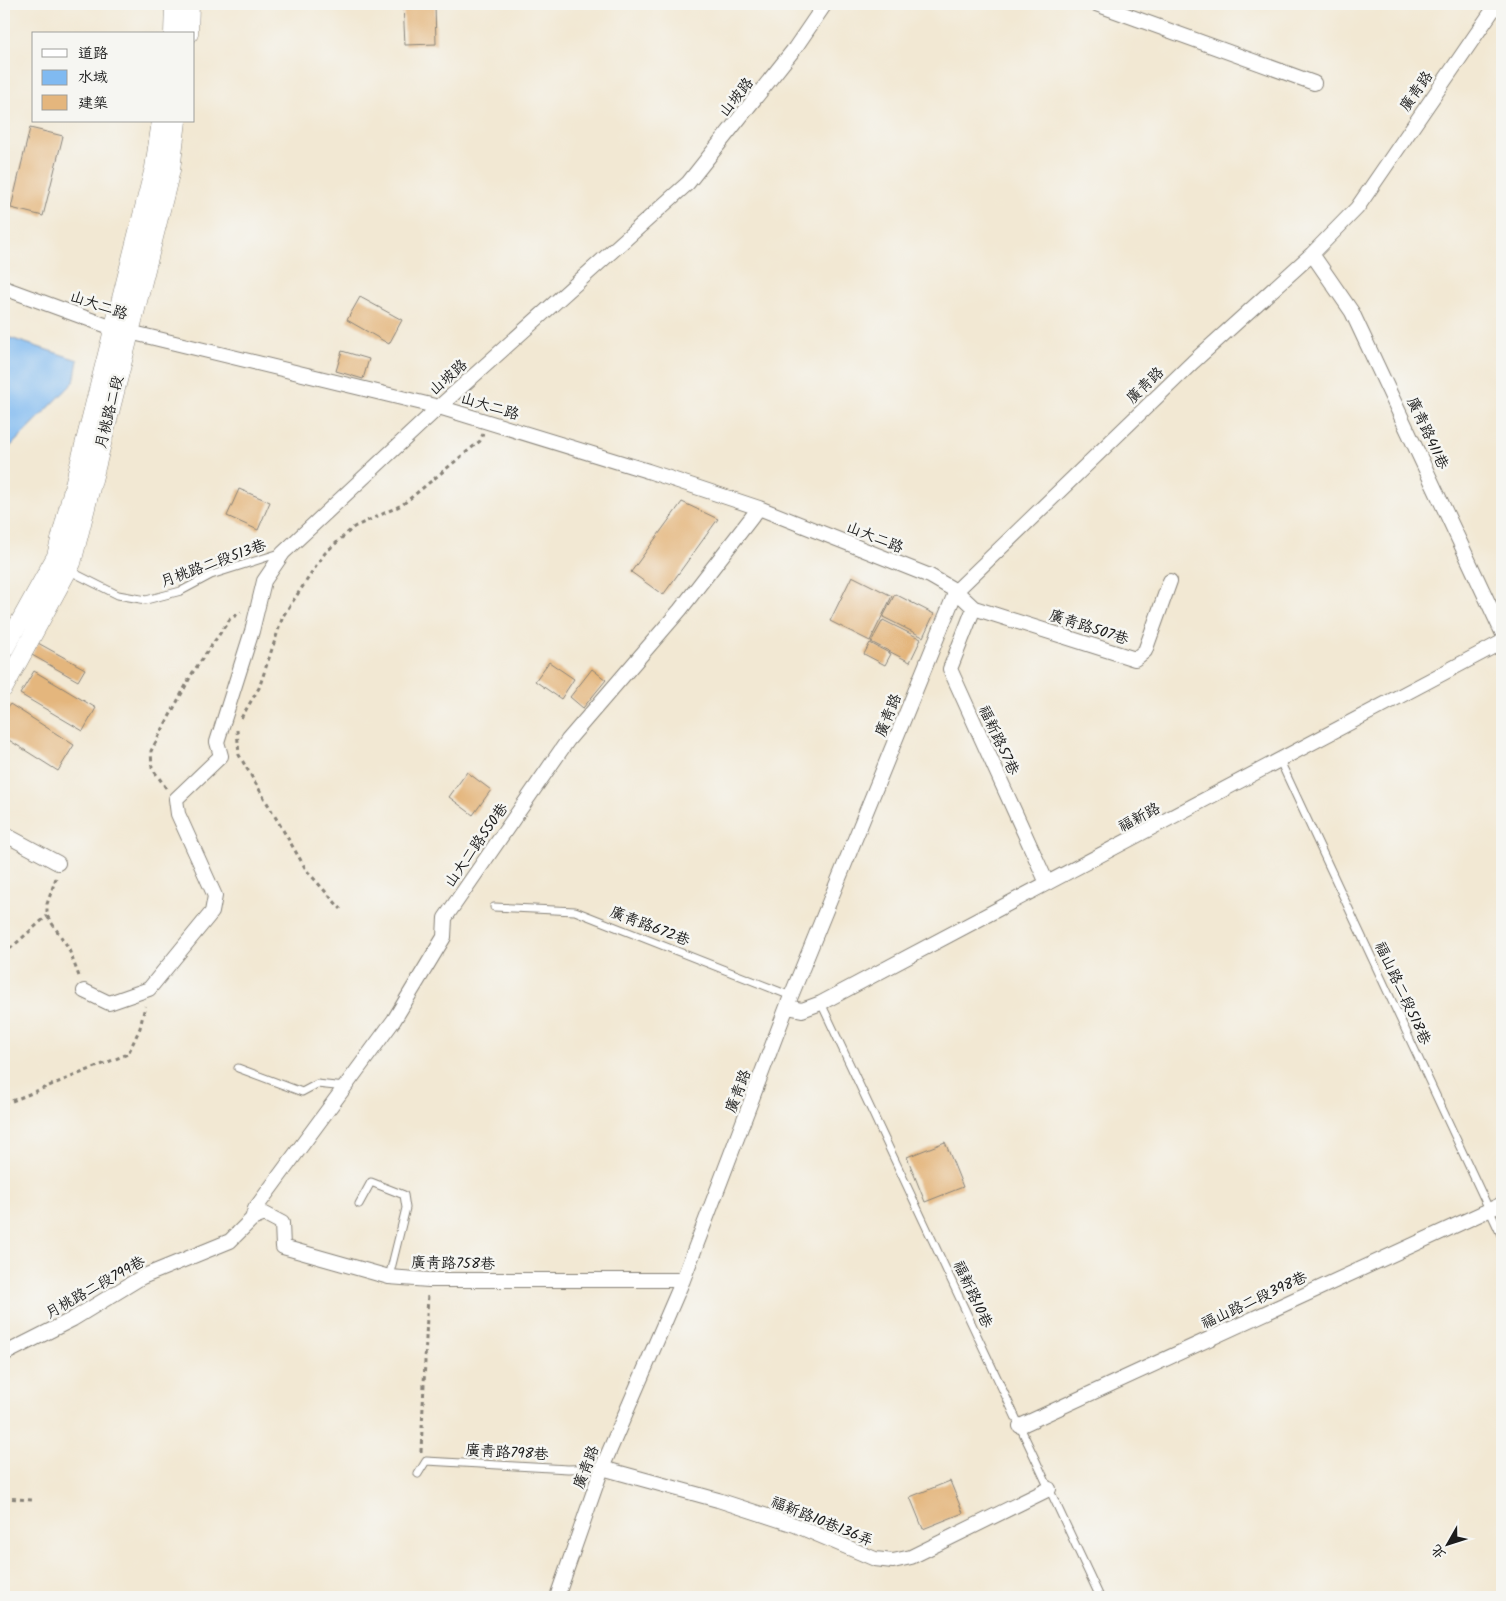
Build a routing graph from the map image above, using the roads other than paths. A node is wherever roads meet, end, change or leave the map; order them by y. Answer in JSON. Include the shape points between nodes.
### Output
{"nodes":[{"id":1,"x":174,"y":4,"type":"edge"},
{"id":2,"x":190,"y":4,"type":"edge"},
{"id":3,"x":825,"y":4,"type":"edge"},
{"id":4,"x":1096,"y":4,"type":"edge"},
{"id":5,"x":1497,"y":4,"type":"edge"},
{"id":6,"x":173,"y":32,"type":"edge"},
{"id":7,"x":189,"y":32,"type":"edge"},
{"id":8,"x":1314,"y":82,"type":"dead end"},
{"id":9,"x":161,"y":122,"type":"edge"},
{"id":10,"x":178,"y":122,"type":"edge"},
{"id":11,"x":1312,"y":254,"type":"junction"},
{"id":12,"x":4,"y":288,"type":"edge"},
{"id":13,"x":121,"y":330,"type":"junction"},
{"id":14,"x":439,"y":407,"type":"junction"},
{"id":15,"x":760,"y":508,"type":"junction"},
{"id":16,"x":283,"y":552,"type":"junction"},
{"id":17,"x":68,"y":570,"type":"junction"},
{"id":18,"x":1170,"y":580,"type":"dead end"},
{"id":19,"x":956,"y":591,"type":"junction"},
{"id":20,"x":974,"y":608,"type":"junction"},
{"id":21,"x":1502,"y":632,"type":"edge"},
{"id":22,"x":1502,"y":642,"type":"edge"},
{"id":23,"x":4,"y":650,"type":"edge"},
{"id":24,"x":4,"y":688,"type":"edge"},
{"id":25,"x":1280,"y":761,"type":"junction"},
{"id":26,"x":4,"y":834,"type":"edge"},
{"id":27,"x":58,"y":863,"type":"road end"},
{"id":28,"x":1047,"y":883,"type":"junction"},
{"id":29,"x":494,"y":907,"type":"dead end"},
{"id":30,"x":84,"y":991,"type":"road end"},
{"id":31,"x":790,"y":1001,"type":"junction"},
{"id":32,"x":821,"y":1003,"type":"junction"},
{"id":33,"x":238,"y":1068,"type":"dead end"},
{"id":34,"x":345,"y":1087,"type":"junction"},
{"id":35,"x":359,"y":1204,"type":"dead end"},
{"id":36,"x":1496,"y":1207,"type":"edge"},
{"id":37,"x":252,"y":1219,"type":"junction"},
{"id":38,"x":1502,"y":1237,"type":"edge"},
{"id":39,"x":389,"y":1277,"type":"junction"},
{"id":40,"x":683,"y":1280,"type":"junction"},
{"id":41,"x":4,"y":1354,"type":"edge"},
{"id":42,"x":1020,"y":1426,"type":"junction"},
{"id":43,"x":602,"y":1468,"type":"junction"},
{"id":44,"x":418,"y":1474,"type":"dead end"},
{"id":45,"x":1049,"y":1489,"type":"junction"},
{"id":46,"x":557,"y":1597,"type":"edge"},
{"id":47,"x":1100,"y":1597,"type":"edge"}],
"edges":[{"from":1,"to":6,"type":"street"},
{"from":2,"to":7,"type":"street"},
{"from":3,"to":14,"type":"street","name":"山坡路","via":[[795,48],[688,183]]},
{"from":4,"to":8,"type":"street"},
{"from":5,"to":11,"type":"street","name":"廣青路","via":[[1357,208]]},
{"from":9,"to":13,"type":"street","name":"月桃路二段"},
{"from":10,"to":13,"type":"street","name":"月桃路二段","via":[[171,170]]},
{"from":11,"to":19,"type":"street","name":"廣青路","via":[[1193,362]]},
{"from":11,"to":21,"type":"street","name":"廣青路411巷","via":[[1352,312]]},
{"from":12,"to":13,"type":"street","name":"山大二路"},
{"from":13,"to":14,"type":"street","name":"山大二路"},
{"from":13,"to":17,"type":"street","name":"月桃路二段"},
{"from":13,"to":23,"type":"street","name":"月桃路二段","via":[[56,556]]},
{"from":14,"to":15,"type":"street","name":"山大二路"},
{"from":14,"to":16,"type":"street","name":"山坡路"},
{"from":15,"to":19,"type":"street","name":"山大二路","via":[[930,576]]},
{"from":15,"to":34,"type":"street","name":"山大二路550巷","via":[[680,610],[568,740],[445,918],[444,937],[394,1020]]},
{"from":16,"to":17,"type":"lane","name":"月桃路二段513巷","via":[[211,575],[181,591],[146,600],[118,594]]},
{"from":16,"to":30,"type":"street","name":"山坡路","via":[[264,581],[217,742],[221,756],[176,799],[178,814],[215,896],[212,912],[150,988],[109,1003]]},
{"from":17,"to":24,"type":"street","name":"月桃路二段"},
{"from":18,"to":20,"type":"street","name":"廣青路507巷","via":[[1145,651],[1135,659]]},
{"from":19,"to":20,"type":"street","name":"廣青路507巷"},
{"from":19,"to":31,"type":"street","name":"廣青路"},
{"from":20,"to":28,"type":"street","name":"福新路57巷","via":[[950,669]]},
{"from":22,"to":25,"type":"street","name":"福新路"},
{"from":25,"to":28,"type":"street","name":"福新路"},
{"from":25,"to":36,"type":"lane","name":"福山路二段518巷"},
{"from":26,"to":27,"type":"street"},
{"from":28,"to":32,"type":"street","name":"福新路"},
{"from":29,"to":31,"type":"lane","name":"廣青路672巷","via":[[575,911]]},
{"from":31,"to":32,"type":"street","name":"福新路","via":[[802,1010]]},
{"from":31,"to":40,"type":"street","name":"廣青路"},
{"from":32,"to":42,"type":"lane","name":"福新路10巷"},
{"from":33,"to":34,"type":"lane","via":[[302,1092],[317,1084]]},
{"from":34,"to":37,"type":"street","name":"山大二路550巷","via":[[255,1209]]},
{"from":35,"to":39,"type":"lane","via":[[371,1182],[404,1195],[406,1208]]},
{"from":36,"to":38,"type":"lane","name":"福山路二段518巷"},
{"from":36,"to":42,"type":"street","name":"福山路二段398巷"},
{"from":37,"to":39,"type":"street","name":"廣青路758巷","via":[[265,1214],[282,1223],[283,1247]]},
{"from":37,"to":41,"type":"street","name":"月桃路二段799巷","via":[[230,1241],[142,1277],[73,1319]]},
{"from":39,"to":40,"type":"street","name":"廣青路758巷","via":[[429,1280]]},
{"from":40,"to":43,"type":"street","name":"廣青路"},
{"from":42,"to":45,"type":"lane","name":"福新路10巷"},
{"from":43,"to":44,"type":"lane","name":"廣青路798巷","via":[[426,1461]]},
{"from":43,"to":45,"type":"street","name":"福新路10巷136弄","via":[[718,1500],[795,1525],[875,1559],[893,1561],[911,1557]]},
{"from":43,"to":46,"type":"street","name":"廣青路"},
{"from":45,"to":47,"type":"lane","name":"福新路10巷"}]}
